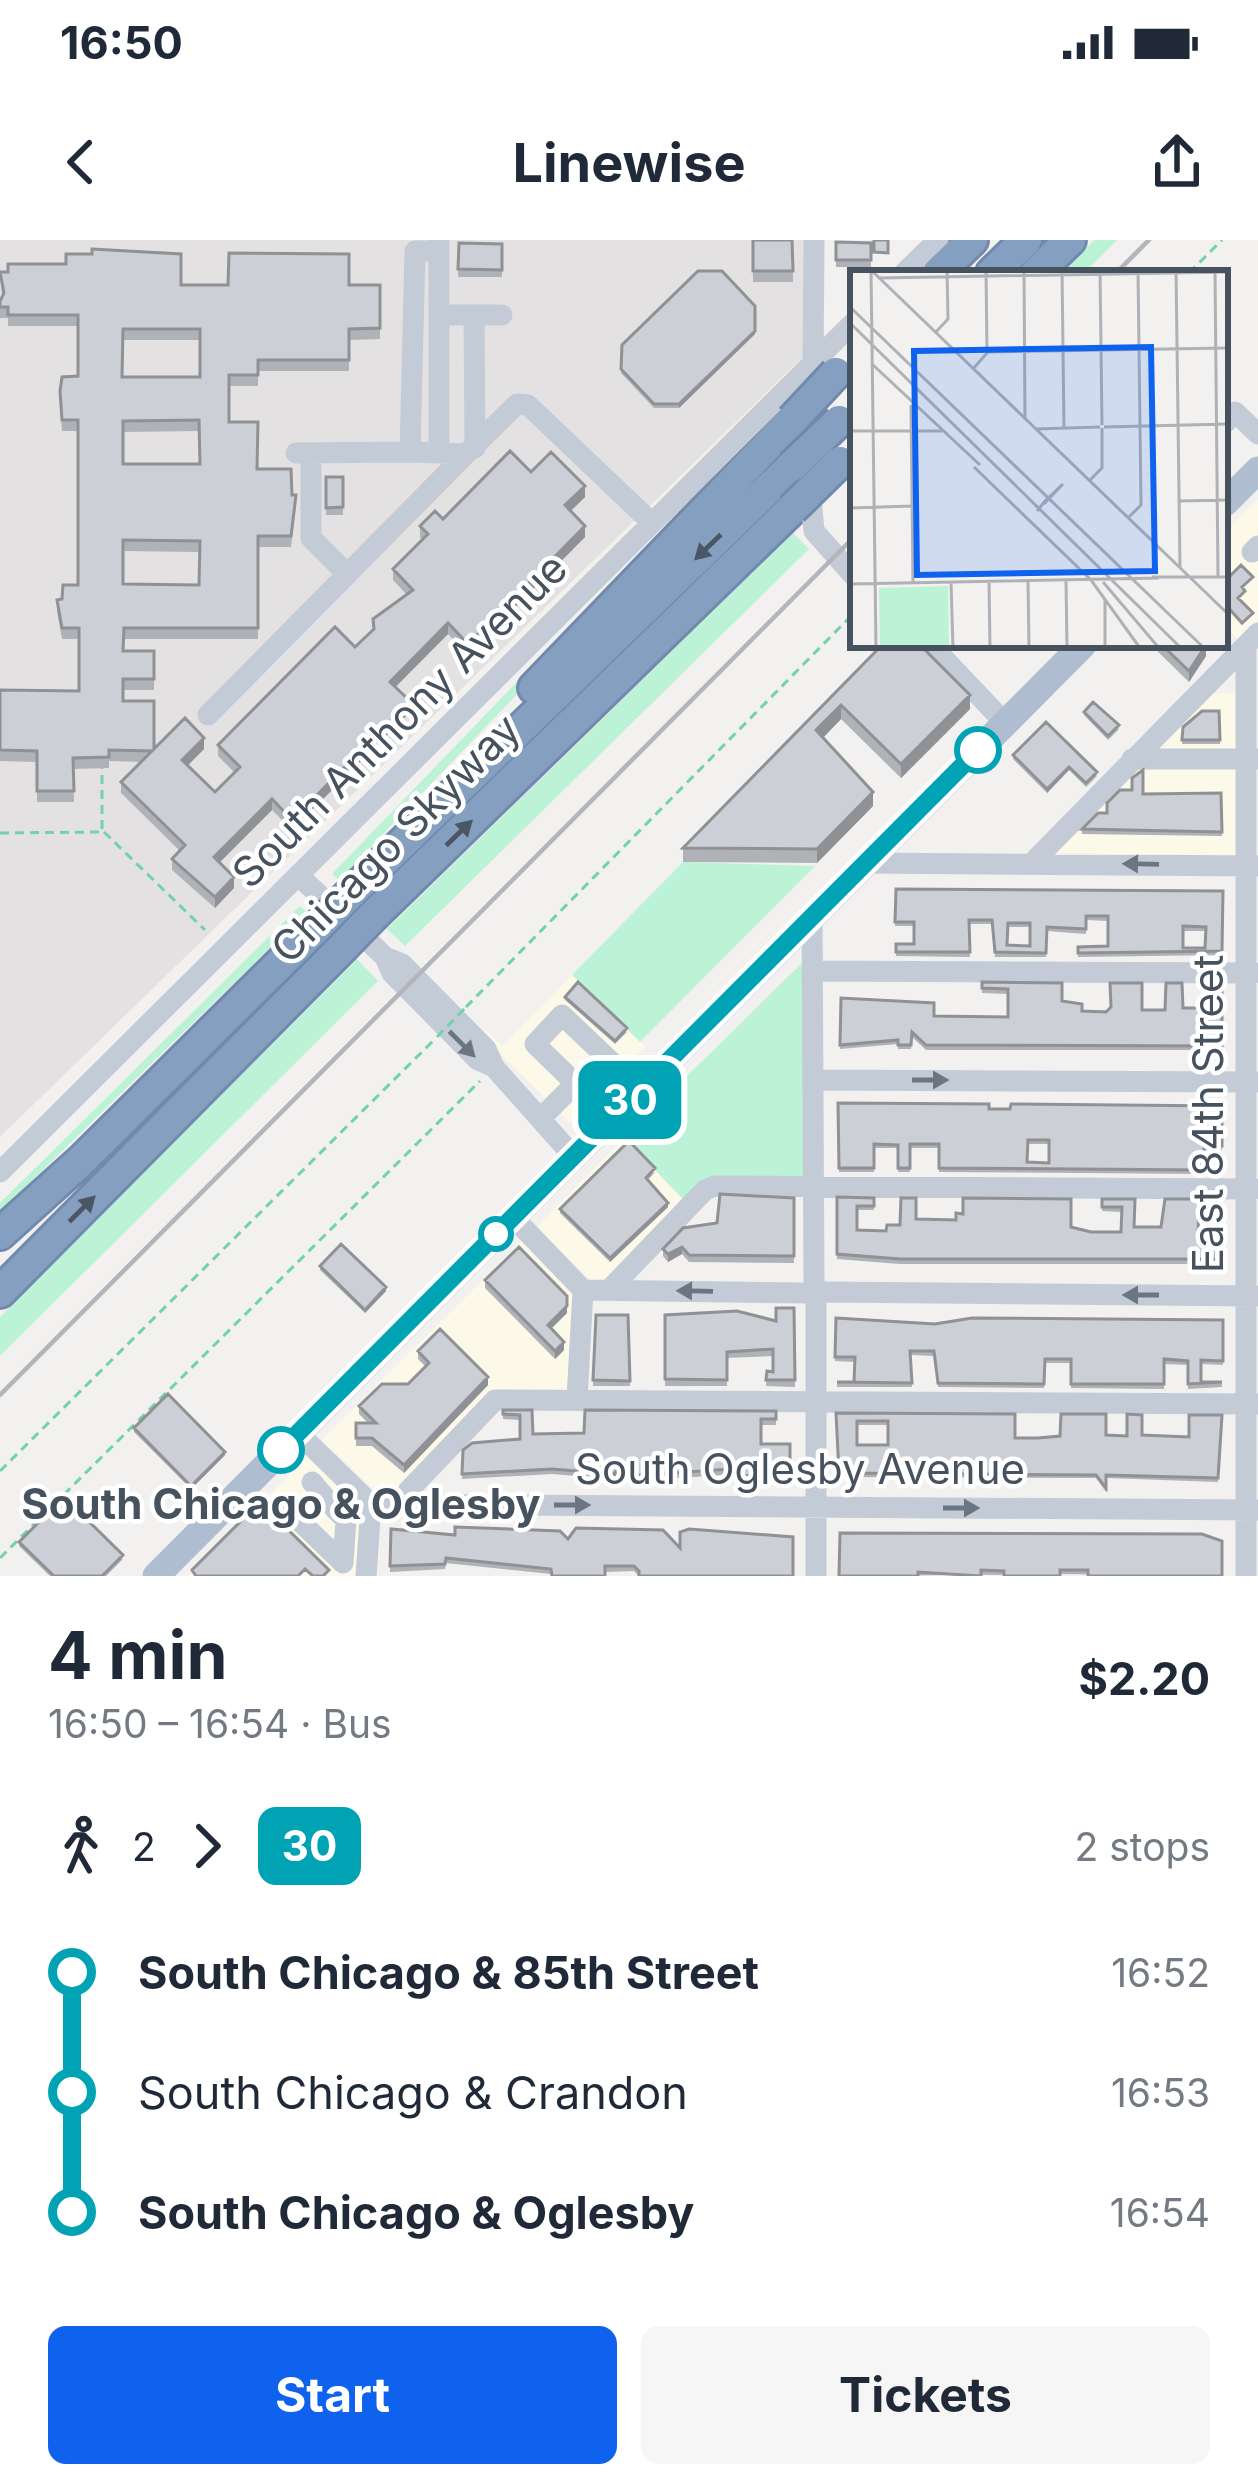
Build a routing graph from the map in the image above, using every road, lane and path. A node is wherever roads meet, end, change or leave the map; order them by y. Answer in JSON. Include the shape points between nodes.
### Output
{"nodes":[{"id":1,"x":814,"y":240,"type":"edge"},
{"id":2,"x":938,"y":240,"type":"edge"},
{"id":3,"x":972,"y":240,"type":"edge"},
{"id":4,"x":1026,"y":240,"type":"edge"},
{"id":5,"x":1070,"y":240,"type":"edge"},
{"id":6,"x":1222,"y":240,"type":"edge"},
{"id":7,"x":440,"y":245,"type":"edge"},
{"id":8,"x":907,"y":270,"type":"edge"},
{"id":9,"x":941,"y":270,"type":"edge"},
{"id":10,"x":995,"y":270,"type":"edge"},
{"id":11,"x":1039,"y":270,"type":"edge"},
{"id":12,"x":1192,"y":270,"type":"edge"},
{"id":13,"x":440,"y":315,"type":"junction"},
{"id":14,"x":474,"y":315,"type":"junction"},
{"id":15,"x":502,"y":315,"type":"dead end"},
{"id":16,"x":850,"y":329,"type":"edge"},
{"id":17,"x":834,"y":363,"type":"edge"},
{"id":18,"x":475,"y":394,"type":"junction"},
{"id":19,"x":517,"y":404,"type":"junction"},
{"id":20,"x":846,"y":414,"type":"edge"},
{"id":21,"x":1228,"y":420,"type":"edge"},
{"id":22,"x":1258,"y":434,"type":"edge"},
{"id":23,"x":471,"y":451,"type":"junction"},
{"id":24,"x":410,"y":452,"type":"junction"},
{"id":25,"x":439,"y":453,"type":"junction"},
{"id":26,"x":846,"y":456,"type":"edge"},
{"id":27,"x":652,"y":523,"type":"junction"},
{"id":28,"x":850,"y":551,"type":"edge"},
{"id":29,"x":850,"y":571,"type":"edge"},
{"id":30,"x":347,"y":574,"type":"junction"},
{"id":31,"x":850,"y":617,"type":"edge"},
{"id":32,"x":1246,"y":644,"type":"edge"},
{"id":33,"x":934,"y":648,"type":"edge"},
{"id":34,"x":1080,"y":648,"type":"edge"},
{"id":35,"x":208,"y":715,"type":"dead end"},
{"id":36,"x":1005,"y":723,"type":"junction"},
{"id":37,"x":1132,"y":759,"type":"junction"},
{"id":38,"x":1252,"y":759,"type":"edge"},
{"id":39,"x":102,"y":768,"type":"edge"},
{"id":40,"x":102,"y":832,"type":"junction"},
{"id":41,"x":0,"y":833,"type":"edge"},
{"id":42,"x":402,"y":842,"type":"junction"},
{"id":43,"x":863,"y":863,"type":"junction"},
{"id":44,"x":1033,"y":863,"type":"junction"},
{"id":45,"x":1252,"y":866,"type":"edge"},
{"id":46,"x":299,"y":876,"type":"junction"},
{"id":47,"x":812,"y":914,"type":"junction"},
{"id":48,"x":206,"y":930,"type":"dead end"},
{"id":49,"x":812,"y":971,"type":"junction"},
{"id":50,"x":1252,"y":973,"type":"edge"},
{"id":51,"x":604,"y":1055,"type":"junction"},
{"id":52,"x":494,"y":1067,"type":"junction"},
{"id":53,"x":813,"y":1080,"type":"junction"},
{"id":54,"x":1252,"y":1082,"type":"edge"},
{"id":55,"x":575,"y":1083,"type":"junction"},
{"id":56,"x":640,"y":1090,"type":"junction"},
{"id":57,"x":541,"y":1118,"type":"junction"},
{"id":58,"x":574,"y":1156,"type":"junction"},
{"id":59,"x":0,"y":1172,"type":"edge"},
{"id":60,"x":813,"y":1186,"type":"junction"},
{"id":61,"x":1252,"y":1189,"type":"edge"},
{"id":62,"x":513,"y":1217,"type":"junction"},
{"id":63,"x":0,"y":1234,"type":"edge"},
{"id":64,"x":583,"y":1290,"type":"junction"},
{"id":65,"x":609,"y":1290,"type":"junction"},
{"id":66,"x":0,"y":1292,"type":"edge"},
{"id":67,"x":815,"y":1293,"type":"junction"},
{"id":68,"x":1252,"y":1296,"type":"edge"},
{"id":69,"x":577,"y":1400,"type":"junction"},
{"id":70,"x":815,"y":1402,"type":"junction"},
{"id":71,"x":1252,"y":1404,"type":"edge"},
{"id":72,"x":298,"y":1433,"type":"junction"},
{"id":73,"x":0,"y":1471,"type":"edge"},
{"id":74,"x":312,"y":1482,"type":"dead end"},
{"id":75,"x":363,"y":1496,"type":"junction"},
{"id":76,"x":282,"y":1504,"type":"dead end"},
{"id":77,"x":403,"y":1504,"type":"junction"},
{"id":78,"x":815,"y":1507,"type":"junction"},
{"id":79,"x":335,"y":1509,"type":"junction"},
{"id":80,"x":1252,"y":1510,"type":"edge"},
{"id":81,"x":0,"y":1558,"type":"edge"},
{"id":82,"x":156,"y":1576,"type":"edge"},
{"id":83,"x":366,"y":1576,"type":"edge"},
{"id":84,"x":816,"y":1576,"type":"edge"},
{"id":85,"x":1246,"y":1576,"type":"edge"}],
"edges":[{"from":1,"to":17,"type":"street"},
{"from":2,"to":8,"type":"street"},
{"from":3,"to":9,"type":"highway"},
{"from":4,"to":10,"type":"highway"},
{"from":5,"to":11,"type":"highway"},
{"from":6,"to":12,"type":"path"},
{"from":7,"to":13,"type":"street"},
{"from":7,"to":24,"type":"street","via":[[415,251]]},
{"from":13,"to":14,"type":"street"},
{"from":13,"to":25,"type":"street"},
{"from":14,"to":15,"type":"street"},
{"from":14,"to":18,"type":"street"},
{"from":16,"to":17,"type":"street","name":"South Anthony Avenue"},
{"from":17,"to":27,"type":"street","name":"South Anthony Avenue"},
{"from":17,"to":28,"type":"street","via":[[821,371],[826,523]]},
{"from":17,"to":29,"type":"street","via":[[809,383],[811,521]]},
{"from":17,"to":42,"type":"highway","bridge":true,"via":[[791,420],[424,799]]},
{"from":18,"to":19,"type":"street"},
{"from":18,"to":23,"type":"street"},
{"from":19,"to":23,"type":"street"},
{"from":19,"to":27,"type":"street","via":[[537,411]]},
{"from":20,"to":42,"type":"highway","name":"Chicago Skyway","one_way":true,"bridge":true},
{"from":21,"to":22,"type":"street","via":[[1235,412]]},
{"from":23,"to":25,"type":"street"},
{"from":23,"to":30,"type":"street"},
{"from":24,"to":25,"type":"street"},
{"from":24,"to":30,"type":"street","via":[[303,453],[311,538]]},
{"from":66,"to":26,"type":"highway","name":"Chicago Skyway","one_way":true,"bridge":true},
{"from":27,"to":46,"type":"street","name":"South Anthony Avenue"},
{"from":30,"to":35,"type":"street"},
{"from":31,"to":73,"type":"path","bridge":true},
{"from":32,"to":37,"type":"street"},
{"from":32,"to":38,"type":"street","name":"East 84th Street"},
{"from":33,"to":36,"type":"street"},
{"from":34,"to":36,"type":"main road"},
{"from":36,"to":43,"type":"main road"},
{"from":37,"to":38,"type":"street"},
{"from":37,"to":44,"type":"street"},
{"from":38,"to":45,"type":"street","name":"East 84th Street"},
{"from":39,"to":40,"type":"path"},
{"from":40,"to":41,"type":"path"},
{"from":40,"to":48,"type":"path"},
{"from":42,"to":63,"type":"highway","name":"Chicago Skyway","bridge":true},
{"from":43,"to":44,"type":"street"},
{"from":43,"to":47,"type":"main road"},
{"from":45,"to":44,"type":"street","one_way":true},
{"from":45,"to":50,"type":"street","name":"East 84th Street"},
{"from":46,"to":52,"type":"street","via":[[478,1060]]},
{"from":46,"to":59,"type":"street","name":"South Anthony Avenue"},
{"from":47,"to":49,"type":"street"},
{"from":47,"to":56,"type":"main road"},
{"from":49,"to":50,"type":"street"},
{"from":49,"to":53,"type":"street"},
{"from":50,"to":54,"type":"street","name":"East 84th Street"},
{"from":51,"to":55,"type":"street"},
{"from":51,"to":55,"type":"street","via":[[562,1015],[535,1044]]},
{"from":51,"to":56,"type":"street"},
{"from":52,"to":57,"type":"street"},
{"from":52,"to":81,"type":"path"},
{"from":53,"to":54,"type":"street","one_way":true},
{"from":53,"to":60,"type":"street"},
{"from":54,"to":61,"type":"street","name":"East 84th Street"},
{"from":55,"to":57,"type":"street"},
{"from":56,"to":58,"type":"main road"},
{"from":57,"to":58,"type":"street"},
{"from":58,"to":62,"type":"main road"},
{"from":60,"to":61,"type":"street"},
{"from":60,"to":65,"type":"street","via":[[705,1190]]},
{"from":60,"to":67,"type":"street"},
{"from":61,"to":68,"type":"street","name":"East 84th Street"},
{"from":62,"to":64,"type":"street"},
{"from":62,"to":72,"type":"main road"},
{"from":64,"to":65,"type":"street"},
{"from":64,"to":69,"type":"street"},
{"from":67,"to":65,"type":"street","one_way":true},
{"from":68,"to":67,"type":"street","one_way":true},
{"from":67,"to":70,"type":"street"},
{"from":68,"to":71,"type":"street","name":"East 84th Street"},
{"from":69,"to":70,"type":"street"},
{"from":69,"to":77,"type":"street","via":[[495,1400]]},
{"from":70,"to":71,"type":"street"},
{"from":70,"to":78,"type":"street"},
{"from":71,"to":80,"type":"street","name":"East 84th Street"},
{"from":72,"to":75,"type":"street"},
{"from":72,"to":82,"type":"main road"},
{"from":74,"to":79,"type":"street"},
{"from":75,"to":77,"type":"street","name":"South Oglesby Avenue"},
{"from":75,"to":79,"type":"street"},
{"from":75,"to":83,"type":"street"},
{"from":76,"to":79,"type":"street","via":[[343,1563],[346,1520]]},
{"from":77,"to":78,"type":"street","name":"South Oglesby Avenue","one_way":true},
{"from":78,"to":80,"type":"street","name":"South Oglesby Avenue","one_way":true},
{"from":78,"to":84,"type":"street"},
{"from":80,"to":85,"type":"street","name":"East 84th Street"}]}
